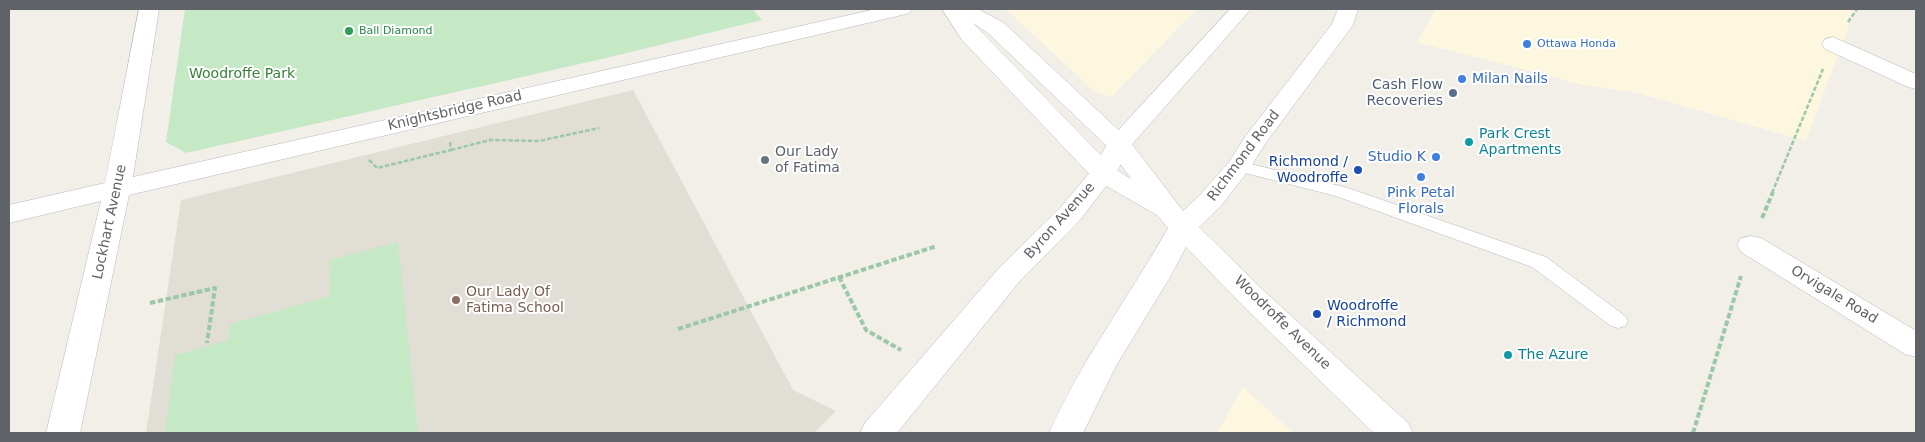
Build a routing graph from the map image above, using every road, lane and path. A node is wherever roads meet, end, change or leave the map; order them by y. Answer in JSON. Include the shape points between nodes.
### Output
{"nodes":[{"id":1,"x":149,"y":9,"type":"edge"},
{"id":2,"x":902,"y":9,"type":"edge"},
{"id":3,"x":952,"y":9,"type":"edge"},
{"id":4,"x":963,"y":9,"type":"edge"},
{"id":5,"x":1241,"y":9,"type":"edge"},
{"id":6,"x":1348,"y":9,"type":"edge"},
{"id":7,"x":1833,"y":44,"type":"dead end"},
{"id":8,"x":1916,"y":82,"type":"edge"},
{"id":9,"x":599,"y":128,"type":"dead end"},
{"id":10,"x":448,"y":132,"type":"dead end"},
{"id":11,"x":451,"y":150,"type":"junction"},
{"id":12,"x":1125,"y":151,"type":"junction"},
{"id":13,"x":367,"y":157,"type":"dead end"},
{"id":14,"x":1239,"y":166,"type":"junction"},
{"id":15,"x":1103,"y":173,"type":"junction"},
{"id":16,"x":117,"y":189,"type":"junction"},
{"id":17,"x":9,"y":214,"type":"edge"},
{"id":18,"x":1176,"y":220,"type":"junction"},
{"id":19,"x":1751,"y":245,"type":"dead end"},
{"id":20,"x":937,"y":246,"type":"dead end"},
{"id":21,"x":839,"y":277,"type":"junction"},
{"id":22,"x":150,"y":303,"type":"dead end"},
{"id":23,"x":1618,"y":321,"type":"dead end"},
{"id":24,"x":678,"y":329,"type":"dead end"},
{"id":25,"x":207,"y":343,"type":"dead end"},
{"id":26,"x":1916,"y":346,"type":"edge"},
{"id":27,"x":933,"y":366,"type":"junction"},
{"id":28,"x":63,"y":433,"type":"edge"},
{"id":29,"x":877,"y":433,"type":"edge"},
{"id":30,"x":1066,"y":433,"type":"edge"},
{"id":31,"x":1396,"y":433,"type":"edge"}],
"edges":[{"from":1,"to":16,"type":"street","name":"Lockhart Avenue"},
{"from":2,"to":16,"type":"street","name":"Knightsbridge Road"},
{"from":3,"to":15,"type":"street","name":"Woodroffe Avenue","via":[[970,35]]},
{"from":4,"to":12,"type":"street","name":"Woodroffe Avenue","via":[[996,28]]},
{"from":5,"to":12,"type":"street","name":"Byron Avenue"},
{"from":6,"to":14,"type":"street","name":"Richmond Road","via":[[1342,26]]},
{"from":7,"to":8,"type":"street"},
{"from":9,"to":11,"type":"path","via":[[539,141],[490,140]]},
{"from":10,"to":11,"type":"path"},
{"from":11,"to":13,"type":"path","via":[[377,168]]},
{"from":12,"to":15,"type":"street","name":"Byron Avenue"},
{"from":12,"to":18,"type":"street","name":"Woodroffe Avenue"},
{"from":14,"to":18,"type":"street","name":"Richmond Road","via":[[1210,201]]},
{"from":14,"to":23,"type":"lane","via":[[1342,192],[1539,262]]},
{"from":15,"to":18,"type":"street","name":"Woodroffe Avenue"},
{"from":15,"to":27,"type":"street","name":"Byron Avenue","via":[[1070,214],[1009,275]]},
{"from":16,"to":17,"type":"street","name":"Knightsbridge Road"},
{"from":16,"to":28,"type":"street","name":"Lockhart Avenue"},
{"from":18,"to":30,"type":"street","name":"Richmond Road","via":[[1154,279],[1103,360]]},
{"from":18,"to":31,"type":"street","name":"Woodroffe Avenue"},
{"from":19,"to":26,"type":"street","name":"Orvigale Road"},
{"from":20,"to":21,"type":"path"},
{"from":21,"to":24,"type":"path"},
{"from":21,"to":27,"type":"path","via":[[866,330]]},
{"from":22,"to":25,"type":"path","via":[[215,288]]},
{"from":27,"to":29,"type":"street","name":"Byron Avenue"}]}
